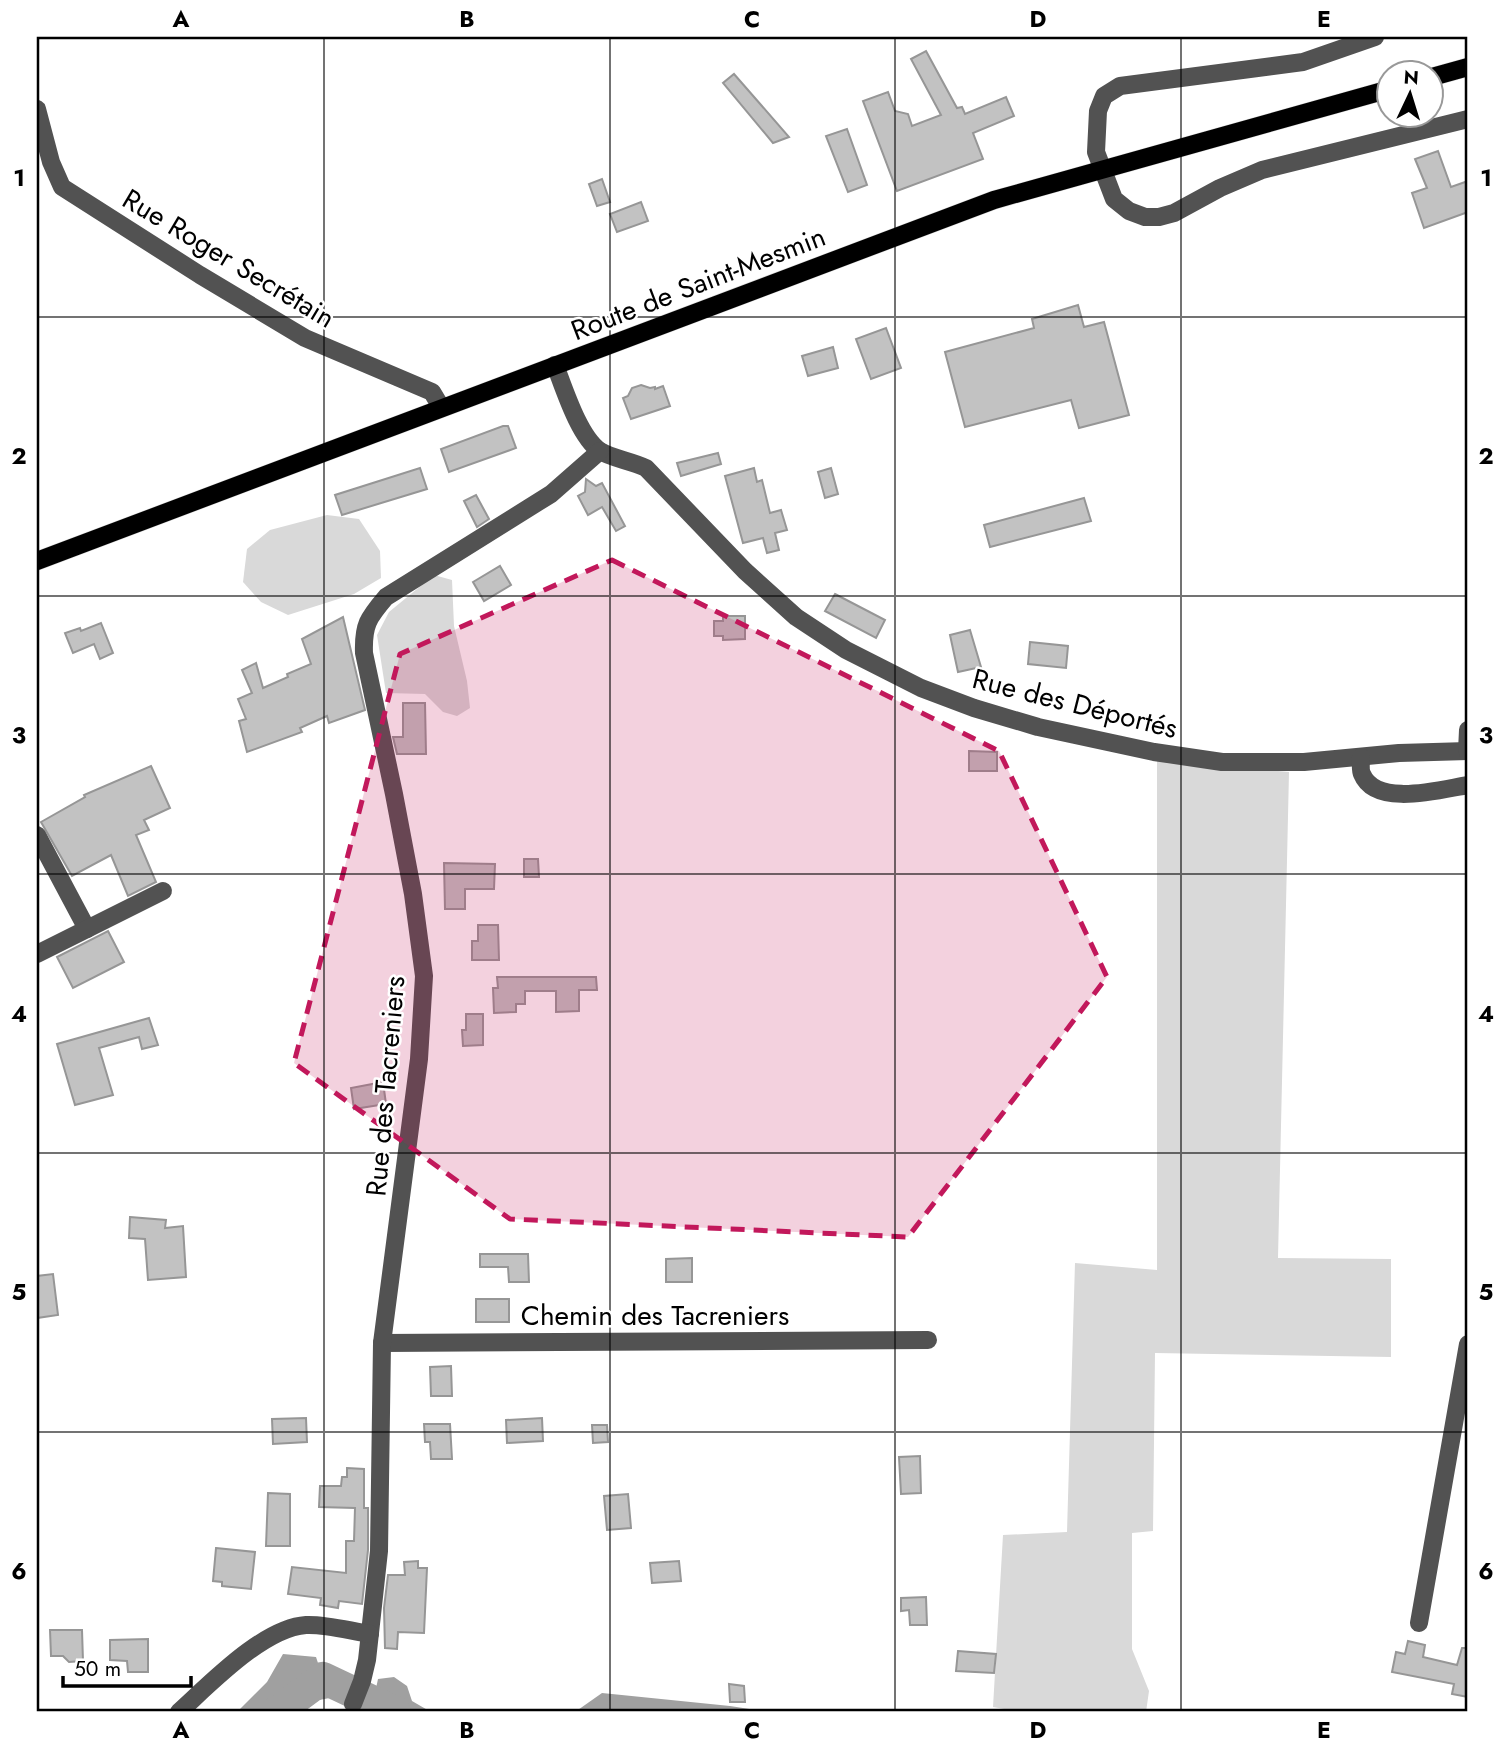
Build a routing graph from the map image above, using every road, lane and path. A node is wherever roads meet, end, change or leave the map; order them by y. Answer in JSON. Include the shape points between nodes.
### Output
{"nodes":[{"id":1,"x":1375,"y":37,"type":"edge"},
{"id":2,"x":1468,"y":67,"type":"edge"},
{"id":3,"x":1446,"y":73,"type":"edge"},
{"id":4,"x":1376,"y":93,"type":"edge"},
{"id":5,"x":37,"y":109,"type":"edge"},
{"id":6,"x":1468,"y":119,"type":"edge"},
{"id":7,"x":1102,"y":168,"type":"junction"},
{"id":8,"x":555,"y":365,"type":"junction"},
{"id":9,"x":441,"y":407,"type":"junction"},
{"id":10,"x":600,"y":451,"type":"junction"},
{"id":11,"x":37,"y":561,"type":"edge"},
{"id":12,"x":1468,"y":730,"type":"edge"},
{"id":13,"x":1467,"y":751,"type":"edge"},
{"id":14,"x":1361,"y":757,"type":"junction"},
{"id":15,"x":1468,"y":785,"type":"edge"},
{"id":16,"x":37,"y":835,"type":"edge"},
{"id":17,"x":163,"y":891,"type":"dead end"},
{"id":18,"x":87,"y":929,"type":"junction"},
{"id":19,"x":37,"y":954,"type":"edge"},
{"id":20,"x":928,"y":1340,"type":"dead end"},
{"id":21,"x":382,"y":1343,"type":"junction"},
{"id":22,"x":1468,"y":1343,"type":"edge"},
{"id":23,"x":1419,"y":1623,"type":"dead end"},
{"id":24,"x":370,"y":1634,"type":"junction"},
{"id":25,"x":353,"y":1704,"type":"dead end"},
{"id":26,"x":179,"y":1712,"type":"edge"}],
"edges":[{"from":1,"to":7,"type":"street","via":[[1303,62],[1120,86],[1104,96],[1098,111],[1096,152]]},
{"from":2,"to":3,"type":"main road"},
{"from":4,"to":7,"type":"main road","name":"Route de Saint-Mesmin"},
{"from":5,"to":9,"type":"street","name":"Rue Roger Secrétain","via":[[62,187],[305,338],[432,393]]},
{"from":6,"to":7,"type":"street","via":[[1262,170],[1159,217],[1129,211],[1114,199]]},
{"from":7,"to":8,"type":"main road","name":"Route de Saint-Mesmin","via":[[994,200]]},
{"from":8,"to":9,"type":"main road","name":"Route de Saint-Mesmin"},
{"from":8,"to":10,"type":"street","via":[[580,427]]},
{"from":9,"to":11,"type":"main road","name":"Route de Saint-Mesmin"},
{"from":10,"to":14,"type":"street","name":"Rue des Déportés","via":[[646,468],[796,617],[846,650],[921,688],[1038,727],[1154,752],[1222,762]]},
{"from":10,"to":21,"type":"street","name":"Rue des Tacreniers","via":[[551,494],[386,597],[368,618],[364,633],[424,976],[419,1059]]},
{"from":12,"to":13,"type":"street"},
{"from":13,"to":14,"type":"street","name":"Rue des Déportés"},
{"from":14,"to":15,"type":"street","via":[[1362,774],[1368,782],[1393,794]]},
{"from":16,"to":18,"type":"street"},
{"from":17,"to":18,"type":"street"},
{"from":18,"to":19,"type":"street"},
{"from":20,"to":21,"type":"street","name":"Chemin des Tacreniers"},
{"from":21,"to":24,"type":"street","name":"Rue des Tacreniers","via":[[379,1551]]},
{"from":22,"to":23,"type":"street"},
{"from":24,"to":25,"type":"street","name":"Rue des Tacreniers"},
{"from":24,"to":26,"type":"street","via":[[308,1625],[286,1628],[237,1659]]}]}
